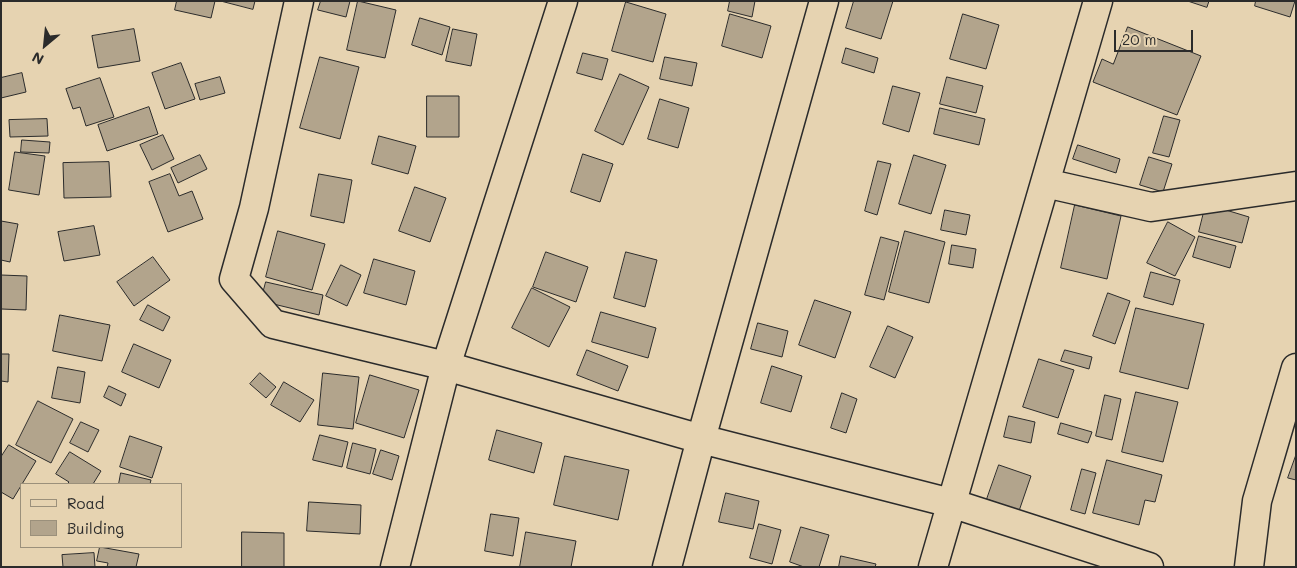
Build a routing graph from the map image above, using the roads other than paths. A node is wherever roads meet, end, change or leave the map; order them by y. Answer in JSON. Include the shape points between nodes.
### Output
{"nodes":[{"id":1,"x":299,"y":1,"type":"edge"},
{"id":2,"x":563,"y":1,"type":"edge"},
{"id":3,"x":824,"y":1,"type":"edge"},
{"id":4,"x":1098,"y":1,"type":"edge"},
{"id":5,"x":1045,"y":183,"type":"junction"},
{"id":6,"x":1296,"y":186,"type":"edge"},
{"id":7,"x":446,"y":366,"type":"junction"},
{"id":8,"x":1296,"y":368,"type":"edge"},
{"id":9,"x":701,"y":439,"type":"junction"},
{"id":10,"x":950,"y":503,"type":"junction"},
{"id":11,"x":395,"y":567,"type":"edge"},
{"id":12,"x":667,"y":567,"type":"edge"},
{"id":13,"x":933,"y":567,"type":"edge"},
{"id":14,"x":1149,"y":567,"type":"edge"},
{"id":15,"x":1249,"y":567,"type":"edge"}],
"edges":[{"from":1,"to":7,"type":"street","via":[[254,208],[234,279],[274,324]]},
{"from":2,"to":7,"type":"street"},
{"from":3,"to":9,"type":"street"},
{"from":4,"to":5,"type":"street"},
{"from":5,"to":6,"type":"street","via":[[1151,207]]},
{"from":5,"to":10,"type":"street"},
{"from":7,"to":9,"type":"street"},
{"from":7,"to":11,"type":"street"},
{"from":8,"to":15,"type":"street","via":[[1257,501]]},
{"from":9,"to":10,"type":"street"},
{"from":9,"to":12,"type":"street"},
{"from":10,"to":13,"type":"street"},
{"from":10,"to":14,"type":"street"}]}
